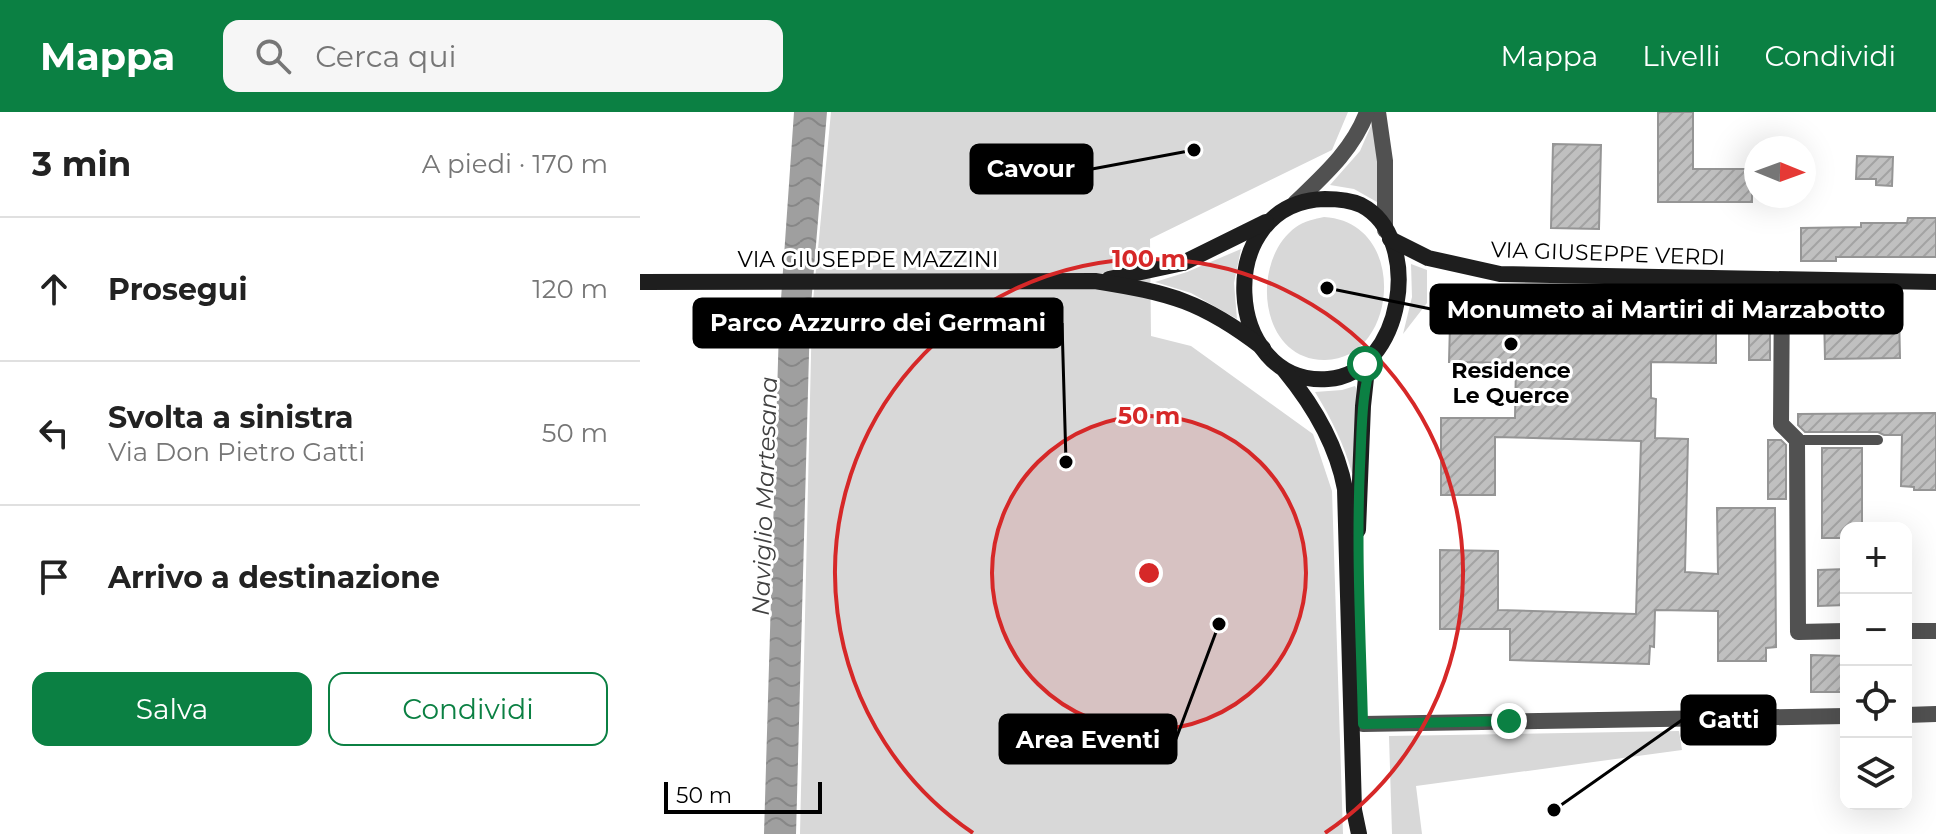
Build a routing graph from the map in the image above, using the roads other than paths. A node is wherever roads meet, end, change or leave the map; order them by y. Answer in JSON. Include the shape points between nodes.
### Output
{"nodes":[{"id":1,"x":1367,"y":112,"type":"edge"},
{"id":2,"x":1378,"y":112,"type":"edge"},
{"id":3,"x":1295,"y":203,"type":"junction"},
{"id":4,"x":1272,"y":219,"type":"junction"},
{"id":5,"x":1387,"y":235,"type":"junction"},
{"id":6,"x":1095,"y":281,"type":"junction"},
{"id":7,"x":1782,"y":281,"type":"junction"},
{"id":8,"x":640,"y":282,"type":"edge"},
{"id":9,"x":1936,"y":282,"type":"edge"},
{"id":10,"x":1263,"y":348,"type":"junction"},
{"id":11,"x":1373,"y":357,"type":"junction"},
{"id":12,"x":1282,"y":367,"type":"junction"},
{"id":13,"x":1797,"y":440,"type":"junction"},
{"id":14,"x":1878,"y":440,"type":"dead end"},
{"id":15,"x":1840,"y":631,"type":"edge"},
{"id":16,"x":1912,"y":631,"type":"edge"},
{"id":17,"x":1936,"y":631,"type":"edge"},
{"id":18,"x":1936,"y":714,"type":"edge"},
{"id":19,"x":1912,"y":715,"type":"edge"},
{"id":20,"x":1840,"y":716,"type":"edge"},
{"id":21,"x":1363,"y":724,"type":"junction"},
{"id":22,"x":1360,"y":834,"type":"edge"}],
"edges":[{"from":1,"to":3,"type":"street","via":[[1344,154]]},
{"from":2,"to":5,"type":"street"},
{"from":3,"to":4,"type":"street"},
{"from":3,"to":5,"type":"street","via":[[1325,199],[1358,204]]},
{"from":4,"to":6,"type":"street","name":"VIA GIUSEPPE MAZZINI","via":[[1183,263]]},
{"from":4,"to":10,"type":"street","via":[[1253,243],[1245,275],[1246,310]]},
{"from":5,"to":7,"type":"street","name":"VIA GIUSEPPE VERDI","via":[[1428,258],[1500,274]]},
{"from":5,"to":11,"type":"street","via":[[1398,270],[1397,295],[1393,321]]},
{"from":6,"to":8,"type":"street","name":"VIA GIUSEPPE MAZZINI"},
{"from":6,"to":10,"type":"street","name":"VIA GIUSEPPE MAZZINI","via":[[1190,302]]},
{"from":7,"to":9,"type":"street","name":"VIA GIUSEPPE VERDI"},
{"from":7,"to":13,"type":"street","via":[[1781,424]]},
{"from":10,"to":12,"type":"street"},
{"from":11,"to":12,"type":"street","via":[[1330,379],[1298,377]]},
{"from":11,"to":21,"type":"street","via":[[1363,406],[1358,521]]},
{"from":12,"to":22,"type":"street","via":[[1322,426],[1345,489],[1354,810]]},
{"from":13,"to":14,"type":"lane"},
{"from":13,"to":15,"type":"street","via":[[1798,632]]},
{"from":16,"to":17,"type":"street"},
{"from":18,"to":19,"type":"street"},
{"from":20,"to":21,"type":"street"},
{"from":21,"to":22,"type":"street","via":[[1365,810]]}]}
